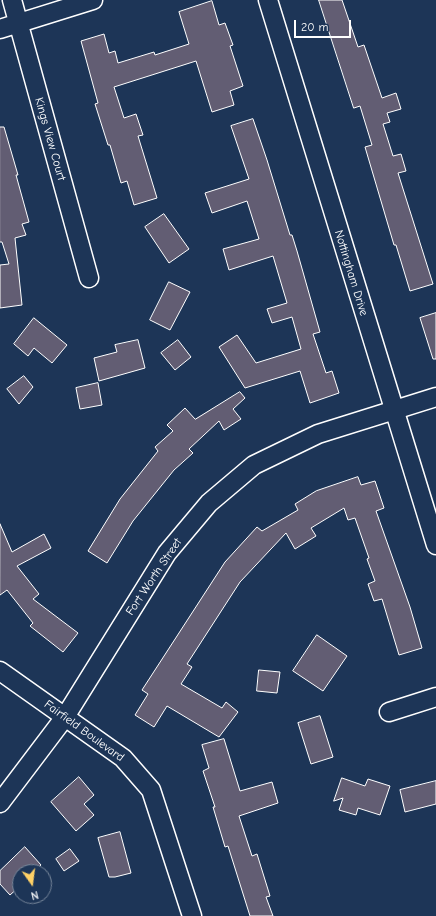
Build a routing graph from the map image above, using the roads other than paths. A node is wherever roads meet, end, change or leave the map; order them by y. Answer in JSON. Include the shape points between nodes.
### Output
{"nodes":[{"id":1,"x":12,"y":0,"type":"edge"},
{"id":2,"x":93,"y":0,"type":"edge"},
{"id":3,"x":268,"y":0,"type":"edge"},
{"id":4,"x":18,"y":23,"type":"junction"},
{"id":5,"x":0,"y":29,"type":"edge"},
{"id":6,"x":89,"y":278,"type":"dead end"},
{"id":7,"x":436,"y":397,"type":"edge"},
{"id":8,"x":394,"y":411,"type":"junction"},
{"id":9,"x":436,"y":545,"type":"edge"},
{"id":10,"x":0,"y":671,"type":"edge"},
{"id":11,"x":436,"y":697,"type":"edge"},
{"id":12,"x":389,"y":712,"type":"dead end"},
{"id":13,"x":64,"y":717,"type":"junction"},
{"id":14,"x":0,"y":803,"type":"edge"},
{"id":15,"x":192,"y":916,"type":"edge"}],
"edges":[{"from":1,"to":4,"type":"street","name":"Kings View Court"},
{"from":2,"to":4,"type":"street"},
{"from":3,"to":8,"type":"street","name":"Nottingham Drive"},
{"from":4,"to":5,"type":"street"},
{"from":4,"to":6,"type":"street","name":"Kings View Court"},
{"from":7,"to":8,"type":"street","name":"Fort Worth Street"},
{"from":8,"to":9,"type":"street","name":"Nottingham Drive"},
{"from":8,"to":13,"type":"street","name":"Fort Worth Street","via":[[318,434],[254,465],[209,503],[167,553]]},
{"from":10,"to":13,"type":"street","name":"Fairfield Boulevard"},
{"from":11,"to":12,"type":"street"},
{"from":13,"to":14,"type":"street","name":"Fort Worth Street"},
{"from":13,"to":15,"type":"street","name":"Fairfield Boulevard","via":[[123,758],[151,790]]}]}
